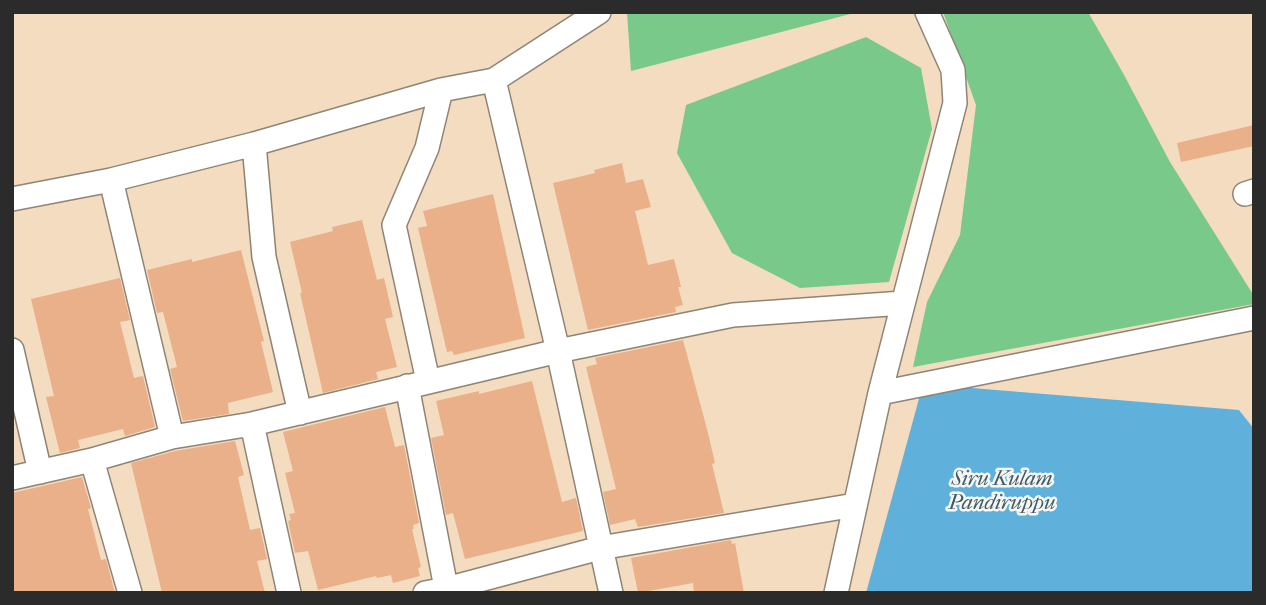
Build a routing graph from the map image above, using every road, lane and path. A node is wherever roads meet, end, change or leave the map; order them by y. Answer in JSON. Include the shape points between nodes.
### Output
{"nodes":[{"id":1,"x":599,"y":12,"type":"edge"},
{"id":2,"x":927,"y":12,"type":"edge"},
{"id":3,"x":494,"y":80,"type":"junction"},
{"id":4,"x":441,"y":90,"type":"junction"},
{"id":5,"x":254,"y":144,"type":"junction"},
{"id":6,"x":111,"y":180,"type":"junction"},
{"id":7,"x":12,"y":199,"type":"edge"},
{"id":8,"x":903,"y":303,"type":"junction"},
{"id":9,"x":1254,"y":318,"type":"edge"},
{"id":10,"x":12,"y":350,"type":"edge"},
{"id":11,"x":558,"y":351,"type":"junction"},
{"id":12,"x":417,"y":383,"type":"junction"},
{"id":13,"x":880,"y":393,"type":"junction"},
{"id":14,"x":300,"y":413,"type":"junction"},
{"id":15,"x":252,"y":424,"type":"junction"},
{"id":16,"x":172,"y":438,"type":"junction"},
{"id":17,"x":93,"y":460,"type":"junction"},
{"id":18,"x":40,"y":472,"type":"junction"},
{"id":19,"x":12,"y":478,"type":"edge"},
{"id":20,"x":855,"y":505,"type":"junction"},
{"id":21,"x":600,"y":548,"type":"junction"},
{"id":22,"x":440,"y":592,"type":"edge"},
{"id":23,"x":130,"y":593,"type":"edge"},
{"id":24,"x":289,"y":593,"type":"edge"},
{"id":25,"x":611,"y":593,"type":"edge"},
{"id":26,"x":836,"y":593,"type":"edge"}],
"edges":[{"from":1,"to":3,"type":"street"},
{"from":2,"to":8,"type":"street","via":[[953,70],[956,103]]},
{"from":3,"to":4,"type":"street"},
{"from":3,"to":11,"type":"street"},
{"from":4,"to":5,"type":"street"},
{"from":4,"to":12,"type":"street","via":[[427,148],[394,225]]},
{"from":5,"to":6,"type":"street"},
{"from":5,"to":14,"type":"street","via":[[264,257]]},
{"from":6,"to":7,"type":"street"},
{"from":6,"to":16,"type":"street"},
{"from":8,"to":11,"type":"street","via":[[733,315]]},
{"from":8,"to":13,"type":"street"},
{"from":9,"to":13,"type":"street"},
{"from":10,"to":18,"type":"street"},
{"from":11,"to":12,"type":"street"},
{"from":11,"to":21,"type":"street"},
{"from":12,"to":14,"type":"street"},
{"from":12,"to":22,"type":"street"},
{"from":13,"to":20,"type":"street"},
{"from":14,"to":15,"type":"street"},
{"from":15,"to":16,"type":"street"},
{"from":15,"to":24,"type":"street"},
{"from":16,"to":17,"type":"street"},
{"from":17,"to":18,"type":"street"},
{"from":17,"to":23,"type":"street"},
{"from":18,"to":19,"type":"street"},
{"from":20,"to":21,"type":"street"},
{"from":20,"to":26,"type":"street"},
{"from":21,"to":22,"type":"street"},
{"from":21,"to":25,"type":"street"}]}
